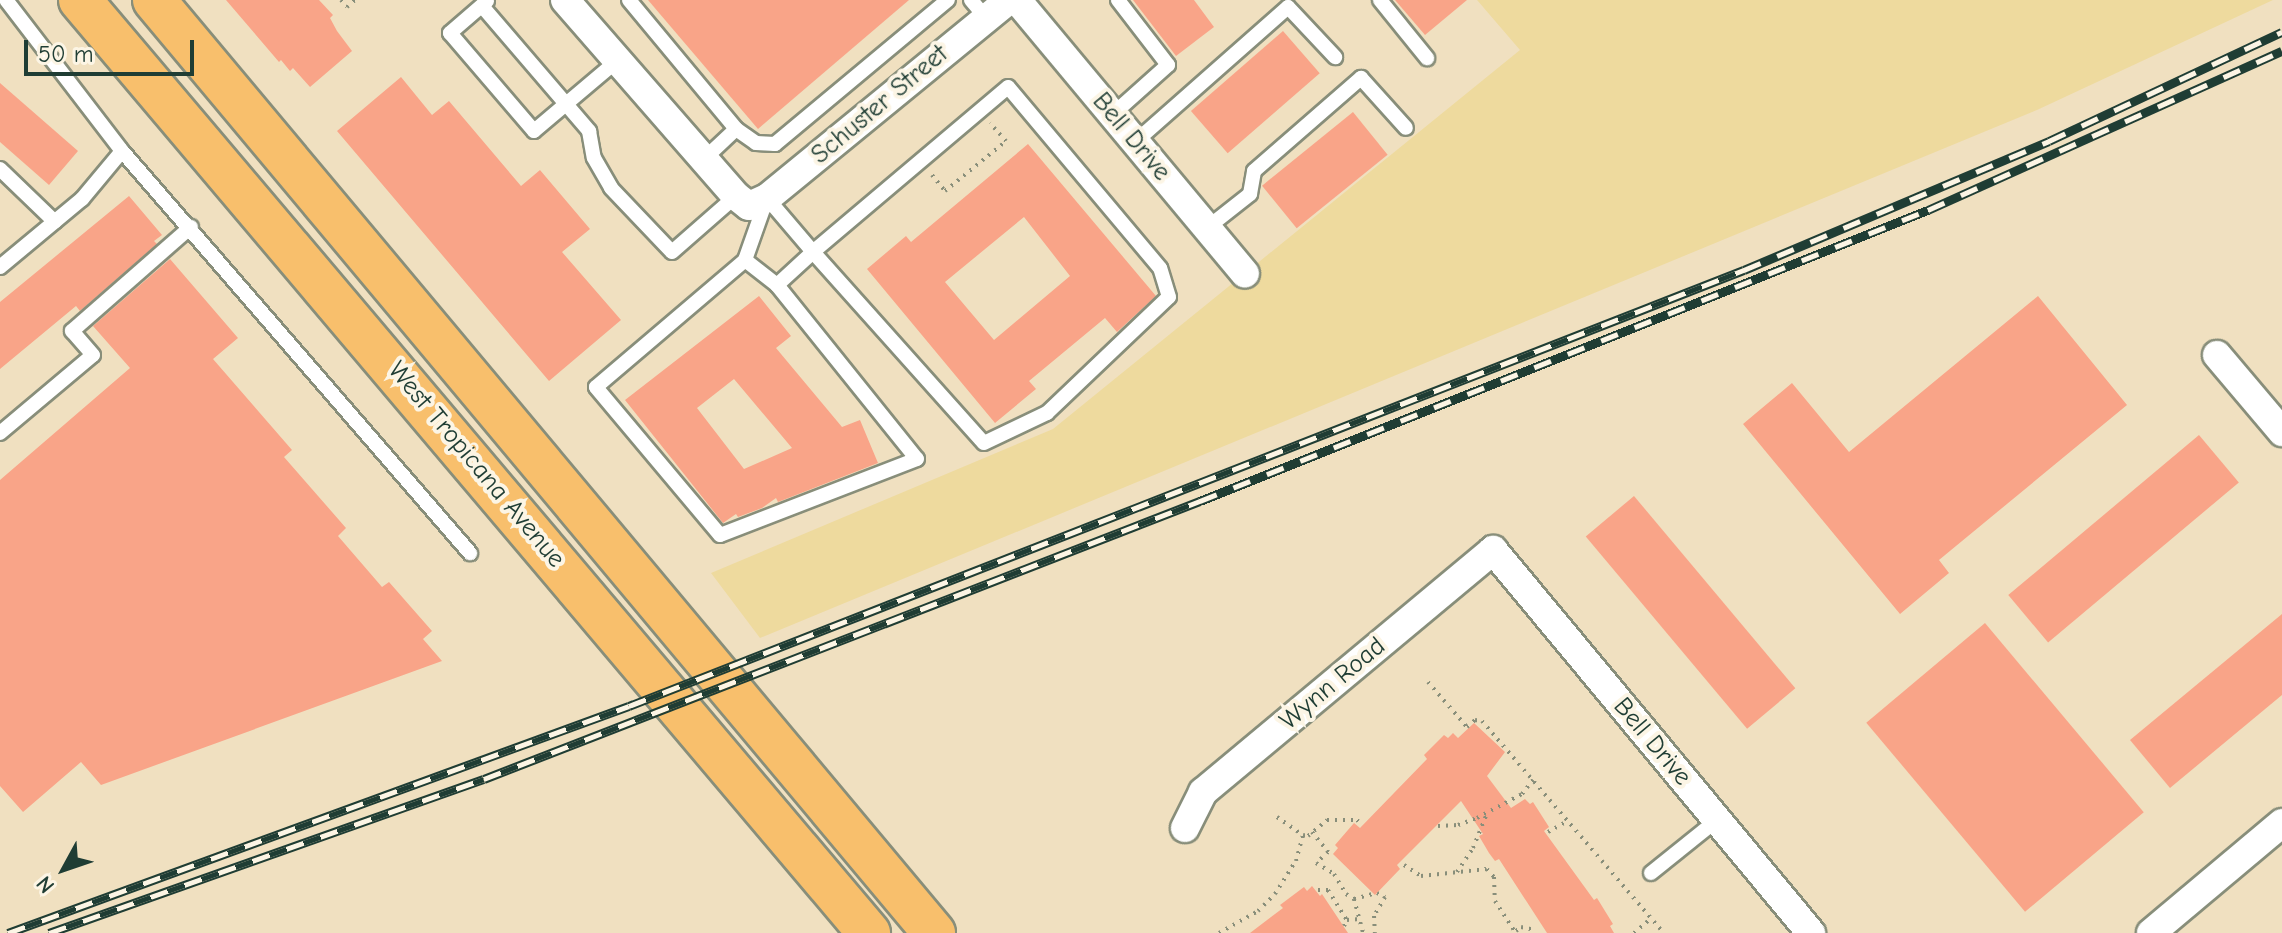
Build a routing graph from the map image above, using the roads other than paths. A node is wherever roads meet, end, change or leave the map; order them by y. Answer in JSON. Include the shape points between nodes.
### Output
{"nodes":[{"id":1,"x":6,"y":0,"type":"edge"},
{"id":2,"x":80,"y":0,"type":"edge"},
{"id":3,"x":154,"y":0,"type":"edge"},
{"id":4,"x":565,"y":0,"type":"edge"},
{"id":5,"x":629,"y":0,"type":"edge"},
{"id":6,"x":948,"y":0,"type":"edge"},
{"id":7,"x":1009,"y":0,"type":"edge"},
{"id":8,"x":1017,"y":0,"type":"edge"},
{"id":9,"x":1118,"y":0,"type":"edge"},
{"id":10,"x":1380,"y":0,"type":"edge"},
{"id":11,"x":485,"y":3,"type":"edge"},
{"id":12,"x":979,"y":9,"type":"edge"},
{"id":13,"x":1335,"y":57,"type":"dead end"},
{"id":14,"x":1427,"y":58,"type":"dead end"},
{"id":15,"x":618,"y":60,"type":"junction"},
{"id":16,"x":566,"y":104,"type":"junction"},
{"id":17,"x":1112,"y":115,"type":"junction"},
{"id":18,"x":1406,"y":128,"type":"dead end"},
{"id":19,"x":736,"y":129,"type":"junction"},
{"id":20,"x":1135,"y":142,"type":"junction"},
{"id":21,"x":122,"y":151,"type":"junction"},
{"id":22,"x":704,"y":159,"type":"junction"},
{"id":23,"x":0,"y":169,"type":"edge"},
{"id":24,"x":751,"y":200,"type":"junction"},
{"id":25,"x":55,"y":222,"type":"junction"},
{"id":26,"x":191,"y":227,"type":"junction"},
{"id":27,"x":1207,"y":228,"type":"junction"},
{"id":28,"x":813,"y":252,"type":"junction"},
{"id":29,"x":745,"y":260,"type":"junction"},
{"id":30,"x":0,"y":267,"type":"edge"},
{"id":31,"x":1245,"y":274,"type":"dead end"},
{"id":32,"x":777,"y":285,"type":"junction"},
{"id":33,"x":2217,"y":355,"type":"dead end"},
{"id":34,"x":2282,"y":432,"type":"edge"},
{"id":35,"x":0,"y":433,"type":"edge"},
{"id":36,"x":1493,"y":550,"type":"joint"},
{"id":37,"x":470,"y":553,"type":"dead end"},
{"id":38,"x":1717,"y":820,"type":"junction"},
{"id":39,"x":2282,"y":823,"type":"edge"},
{"id":40,"x":1185,"y":828,"type":"dead end"},
{"id":41,"x":1651,"y":873,"type":"dead end"},
{"id":42,"x":869,"y":933,"type":"edge"},
{"id":43,"x":934,"y":933,"type":"edge"},
{"id":44,"x":1811,"y":933,"type":"edge"},
{"id":45,"x":2151,"y":933,"type":"edge"}],
"edges":[{"from":1,"to":21,"type":"lane"},
{"from":2,"to":42,"type":"main road","name":"West Tropicana Avenue"},
{"from":3,"to":43,"type":"main road","name":"West Tropicana Avenue"},
{"from":4,"to":15,"type":"street"},
{"from":5,"to":19,"type":"lane"},
{"from":6,"to":19,"type":"lane","via":[[775,144],[756,143]]},
{"from":7,"to":12,"type":"street","name":"Schuster Street"},
{"from":8,"to":17,"type":"street","name":"Bell Drive"},
{"from":9,"to":17,"type":"lane","via":[[1168,65]]},
{"from":10,"to":14,"type":"lane"},
{"from":11,"to":16,"type":"lane"},
{"from":11,"to":16,"type":"lane","via":[[450,33],[534,131]]},
{"from":12,"to":24,"type":"street","name":"Schuster Street"},
{"from":13,"to":20,"type":"lane","via":[[1288,7]]},
{"from":15,"to":16,"type":"lane"},
{"from":15,"to":22,"type":"street"},
{"from":16,"to":24,"type":"lane","via":[[589,131],[594,158],[611,188],[672,252]]},
{"from":17,"to":20,"type":"street","name":"Bell Drive"},
{"from":18,"to":27,"type":"lane","via":[[1361,78],[1254,171],[1250,194]]},
{"from":19,"to":22,"type":"lane"},
{"from":20,"to":27,"type":"street","name":"Bell Drive"},
{"from":21,"to":25,"type":"lane"},
{"from":21,"to":26,"type":"lane"},
{"from":22,"to":24,"type":"street"},
{"from":23,"to":25,"type":"lane"},
{"from":24,"to":28,"type":"lane"},
{"from":24,"to":29,"type":"lane"},
{"from":25,"to":30,"type":"lane"},
{"from":26,"to":35,"type":"lane","via":[[72,331],[93,355]]},
{"from":26,"to":37,"type":"lane"},
{"from":27,"to":31,"type":"street","name":"Bell Drive"},
{"from":28,"to":28,"type":"lane","via":[[984,443],[1047,413],[1169,297],[1160,268],[1008,87]]},
{"from":28,"to":32,"type":"lane"},
{"from":29,"to":32,"type":"lane"},
{"from":29,"to":32,"type":"lane","via":[[596,387],[720,535],[917,459]]},
{"from":33,"to":34,"type":"street"},
{"from":36,"to":38,"type":"street","name":"Bell Drive"},
{"from":36,"to":40,"type":"street","name":"Wynn Road","via":[[1203,792]]},
{"from":38,"to":41,"type":"lane"},
{"from":38,"to":44,"type":"street","name":"Bell Drive"},
{"from":39,"to":45,"type":"street"}]}
